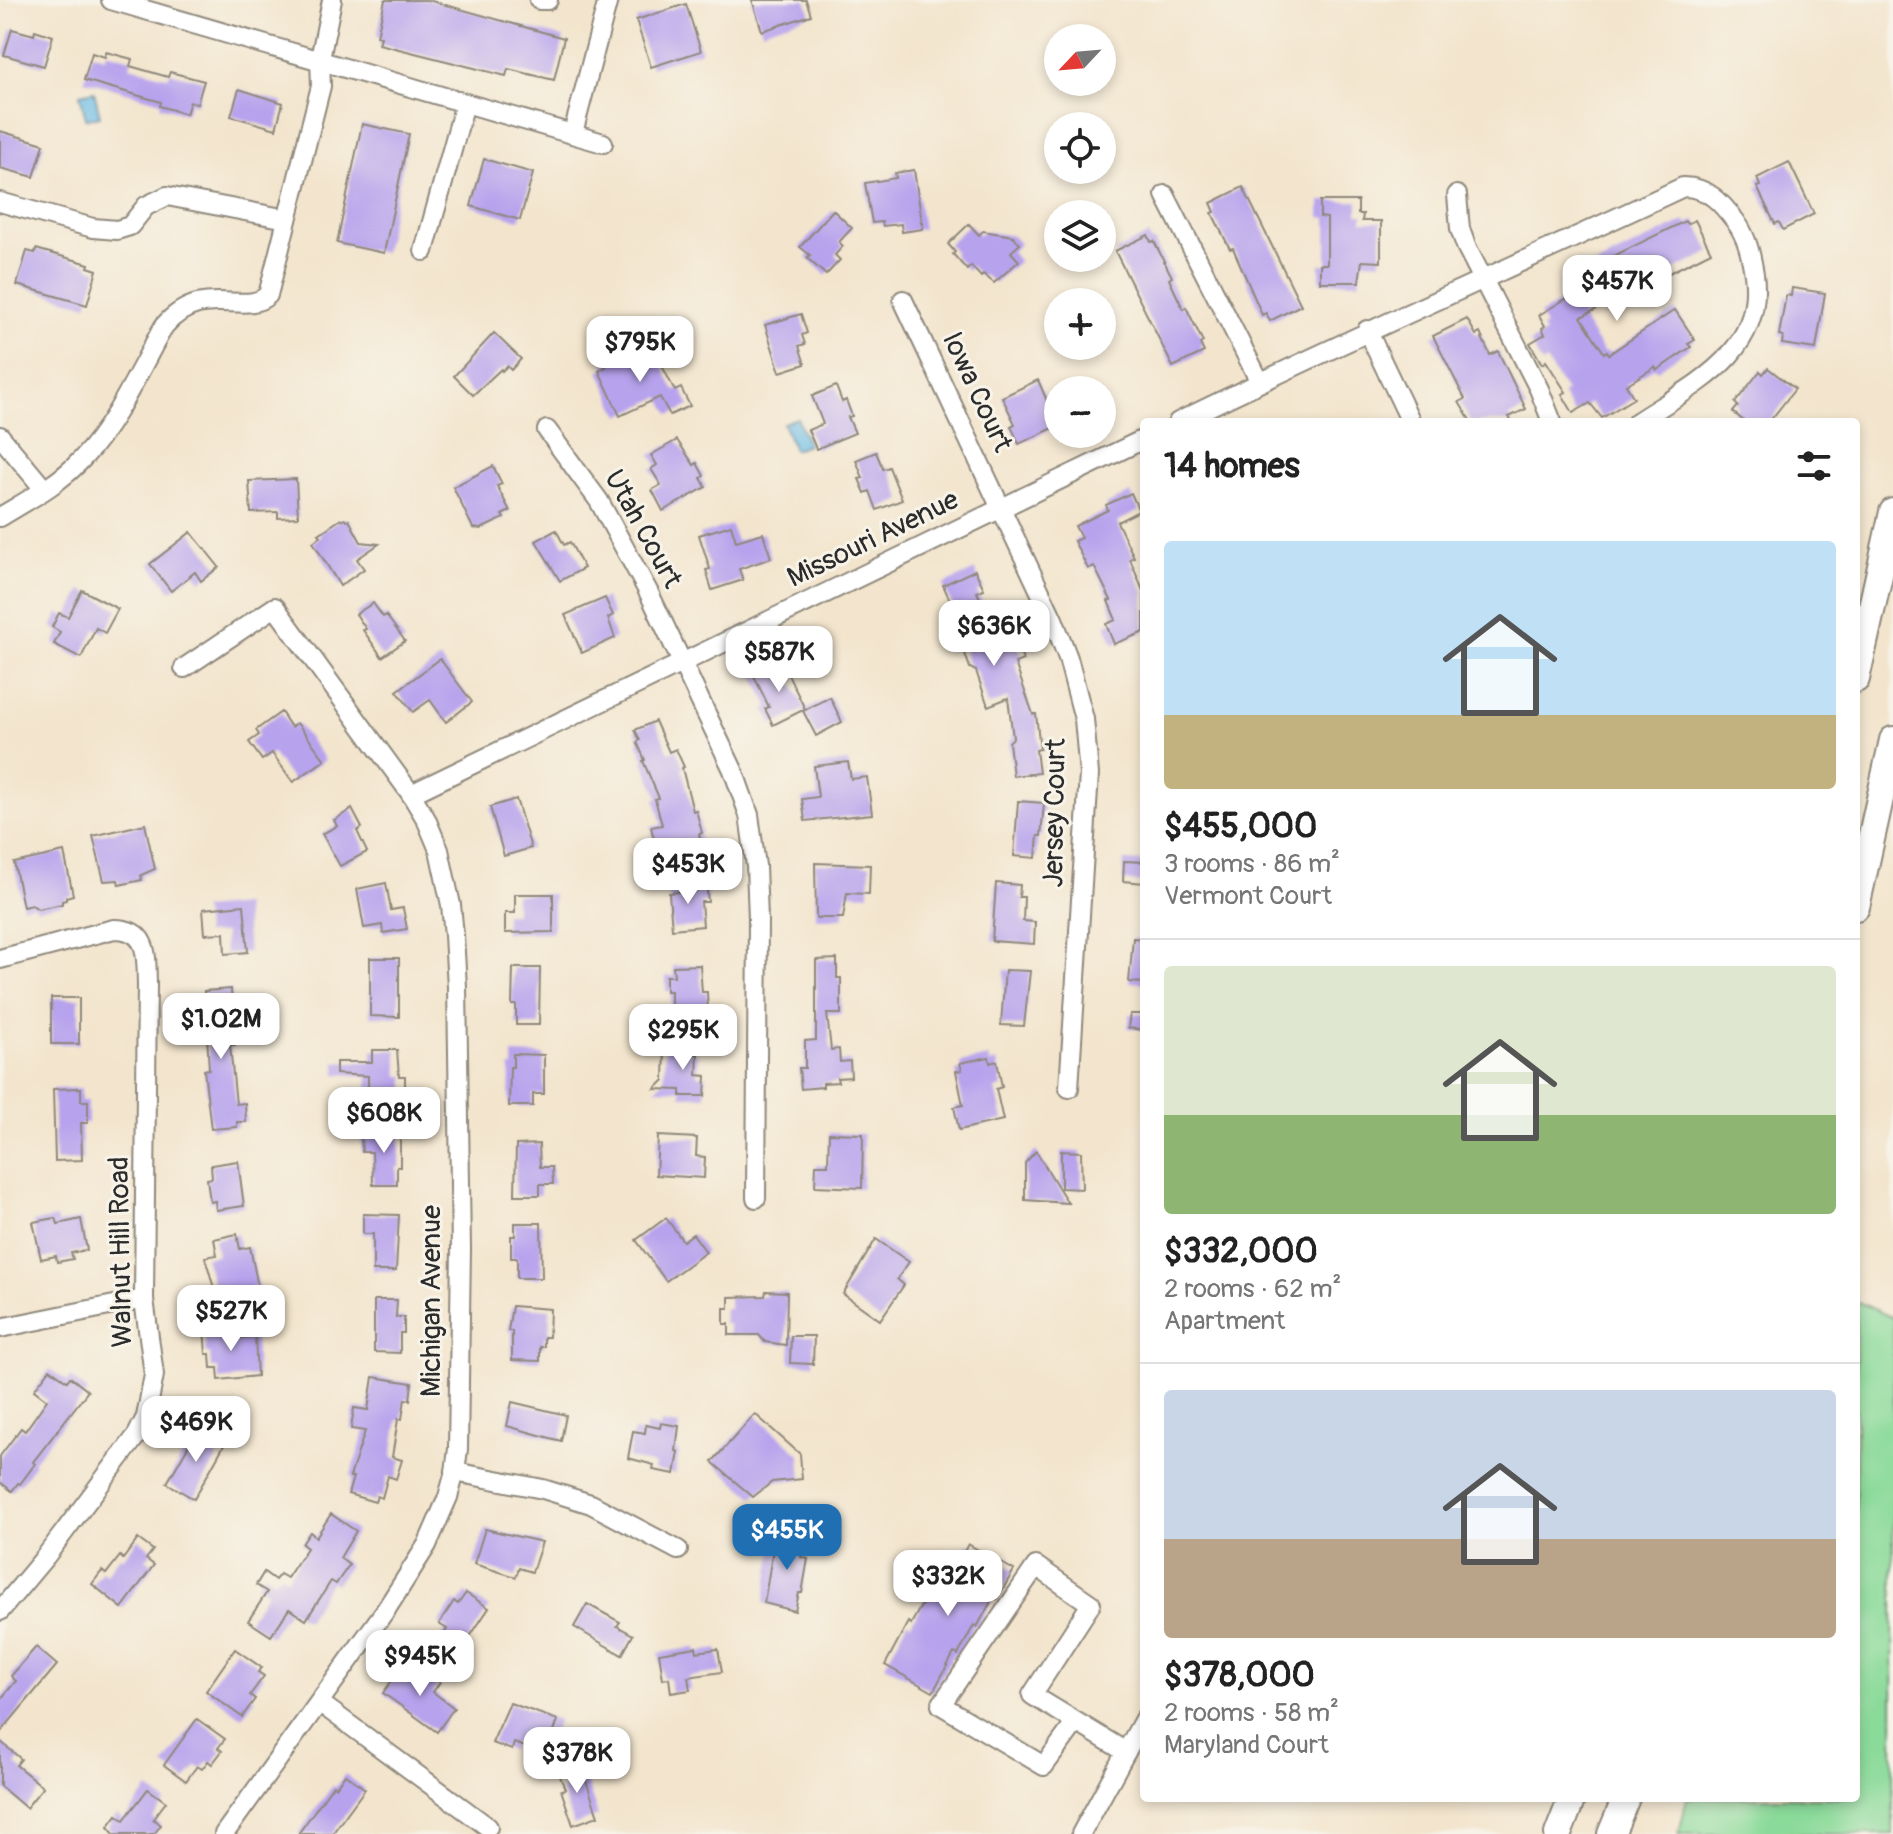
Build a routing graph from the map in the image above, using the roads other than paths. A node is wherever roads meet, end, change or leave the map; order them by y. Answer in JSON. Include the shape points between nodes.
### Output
{"nodes":[{"id":1,"x":111,"y":0,"type":"edge"},
{"id":2,"x":332,"y":0,"type":"edge"},
{"id":3,"x":539,"y":0,"type":"edge"},
{"id":4,"x":548,"y":0,"type":"edge"},
{"id":5,"x":608,"y":0,"type":"edge"},
{"id":6,"x":320,"y":59,"type":"junction"},
{"id":7,"x":465,"y":103,"type":"junction"},
{"id":8,"x":573,"y":133,"type":"junction"},
{"id":9,"x":603,"y":143,"type":"dead end"},
{"id":10,"x":1165,"y":195,"type":"dead end"},
{"id":11,"x":1457,"y":195,"type":"dead end"},
{"id":12,"x":0,"y":202,"type":"edge"},
{"id":13,"x":287,"y":219,"type":"junction"},
{"id":14,"x":424,"y":251,"type":"dead end"},
{"id":15,"x":1483,"y":281,"type":"junction"},
{"id":16,"x":903,"y":300,"type":"dead end"},
{"id":17,"x":1367,"y":330,"type":"junction"},
{"id":18,"x":1260,"y":382,"type":"junction"},
{"id":19,"x":1186,"y":418,"type":"edge"},
{"id":20,"x":1409,"y":418,"type":"edge"},
{"id":21,"x":1550,"y":418,"type":"edge"},
{"id":22,"x":1643,"y":418,"type":"edge"},
{"id":23,"x":547,"y":430,"type":"dead end"},
{"id":24,"x":0,"y":436,"type":"edge"},
{"id":25,"x":1140,"y":441,"type":"edge"},
{"id":26,"x":44,"y":489,"type":"junction"},
{"id":27,"x":1001,"y":508,"type":"junction"},
{"id":28,"x":1893,"y":512,"type":"edge"},
{"id":29,"x":0,"y":517,"type":"edge"},
{"id":30,"x":1860,"y":661,"type":"edge"},
{"id":31,"x":681,"y":662,"type":"junction"},
{"id":32,"x":184,"y":668,"type":"dead end"},
{"id":33,"x":1893,"y":740,"type":"edge"},
{"id":34,"x":411,"y":794,"type":"junction"},
{"id":35,"x":1860,"y":889,"type":"edge"},
{"id":36,"x":0,"y":959,"type":"edge"},
{"id":37,"x":1069,"y":1088,"type":"dead end"},
{"id":38,"x":756,"y":1198,"type":"dead end"},
{"id":39,"x":144,"y":1299,"type":"junction"},
{"id":40,"x":0,"y":1328,"type":"edge"},
{"id":41,"x":455,"y":1472,"type":"junction"},
{"id":42,"x":678,"y":1550,"type":"dead end"},
{"id":43,"x":0,"y":1611,"type":"edge"},
{"id":44,"x":320,"y":1703,"type":"junction"},
{"id":45,"x":1076,"y":1722,"type":"junction"},
{"id":46,"x":1140,"y":1726,"type":"edge"},
{"id":47,"x":1126,"y":1752,"type":"junction"},
{"id":48,"x":1570,"y":1802,"type":"edge"},
{"id":49,"x":1624,"y":1802,"type":"edge"},
{"id":50,"x":488,"y":1827,"type":"dead end"},
{"id":51,"x":224,"y":1834,"type":"edge"},
{"id":52,"x":1081,"y":1834,"type":"edge"},
{"id":53,"x":1558,"y":1834,"type":"edge"},
{"id":54,"x":1611,"y":1834,"type":"edge"}],
"edges":[{"from":1,"to":6,"type":"street"},
{"from":2,"to":6,"type":"street"},
{"from":3,"to":4,"type":"street"},
{"from":5,"to":8,"type":"street"},
{"from":6,"to":7,"type":"street"},
{"from":6,"to":13,"type":"street","via":[[321,86]]},
{"from":7,"to":8,"type":"street"},
{"from":7,"to":14,"type":"street"},
{"from":8,"to":9,"type":"street"},
{"from":10,"to":18,"type":"street"},
{"from":11,"to":15,"type":"street","via":[[1460,229]]},
{"from":12,"to":13,"type":"street","via":[[117,230],[130,226],[146,206],[167,196]]},
{"from":13,"to":26,"type":"street","via":[[270,288],[262,300],[202,302],[174,314],[93,446]]},
{"from":15,"to":17,"type":"street"},
{"from":15,"to":21,"type":"street"},
{"from":15,"to":22,"type":"street","via":[[1683,187],[1712,195],[1738,224],[1751,252],[1755,311],[1720,367]]},
{"from":16,"to":27,"type":"street","name":"Iowa Court"},
{"from":17,"to":18,"type":"street"},
{"from":17,"to":20,"type":"street"},
{"from":18,"to":19,"type":"street"},
{"from":23,"to":31,"type":"street","name":"Utah Court","via":[[613,525]]},
{"from":24,"to":26,"type":"street"},
{"from":25,"to":27,"type":"street","name":"Missouri Avenue"},
{"from":26,"to":29,"type":"street"},
{"from":27,"to":31,"type":"street","name":"Missouri Avenue"},
{"from":27,"to":37,"type":"street","name":"Jersey Court","via":[[1053,619],[1084,719],[1089,774]]},
{"from":28,"to":30,"type":"highway"},
{"from":31,"to":34,"type":"street","name":"Missouri Avenue"},
{"from":31,"to":38,"type":"street","name":"Utah Court","via":[[733,770],[753,840],[758,919]]},
{"from":32,"to":34,"type":"street","name":"Michigan Avenue","via":[[275,607]]},
{"from":33,"to":35,"type":"highway"},
{"from":34,"to":41,"type":"street","name":"Michigan Avenue","via":[[439,850],[454,935],[461,1249]]},
{"from":36,"to":39,"type":"street","name":"Walnut Hill Road","via":[[114,929],[130,929],[141,938],[147,985]]},
{"from":39,"to":40,"type":"street"},
{"from":39,"to":43,"type":"street","name":"Walnut Hill Road","via":[[154,1375],[146,1417],[125,1453]]},
{"from":41,"to":42,"type":"street","via":[[591,1504]]},
{"from":41,"to":44,"type":"street","name":"Michigan Avenue","via":[[427,1545]]},
{"from":44,"to":50,"type":"street"},
{"from":44,"to":51,"type":"street","name":"Michigan Avenue"},
{"from":45,"to":45,"type":"street","via":[[1032,1695],[1091,1604],[1036,1566],[941,1705],[1044,1766]]},
{"from":45,"to":47,"type":"street"},
{"from":46,"to":47,"type":"street"},
{"from":47,"to":52,"type":"street"},
{"from":48,"to":53,"type":"highway"},
{"from":49,"to":54,"type":"highway"}]}
